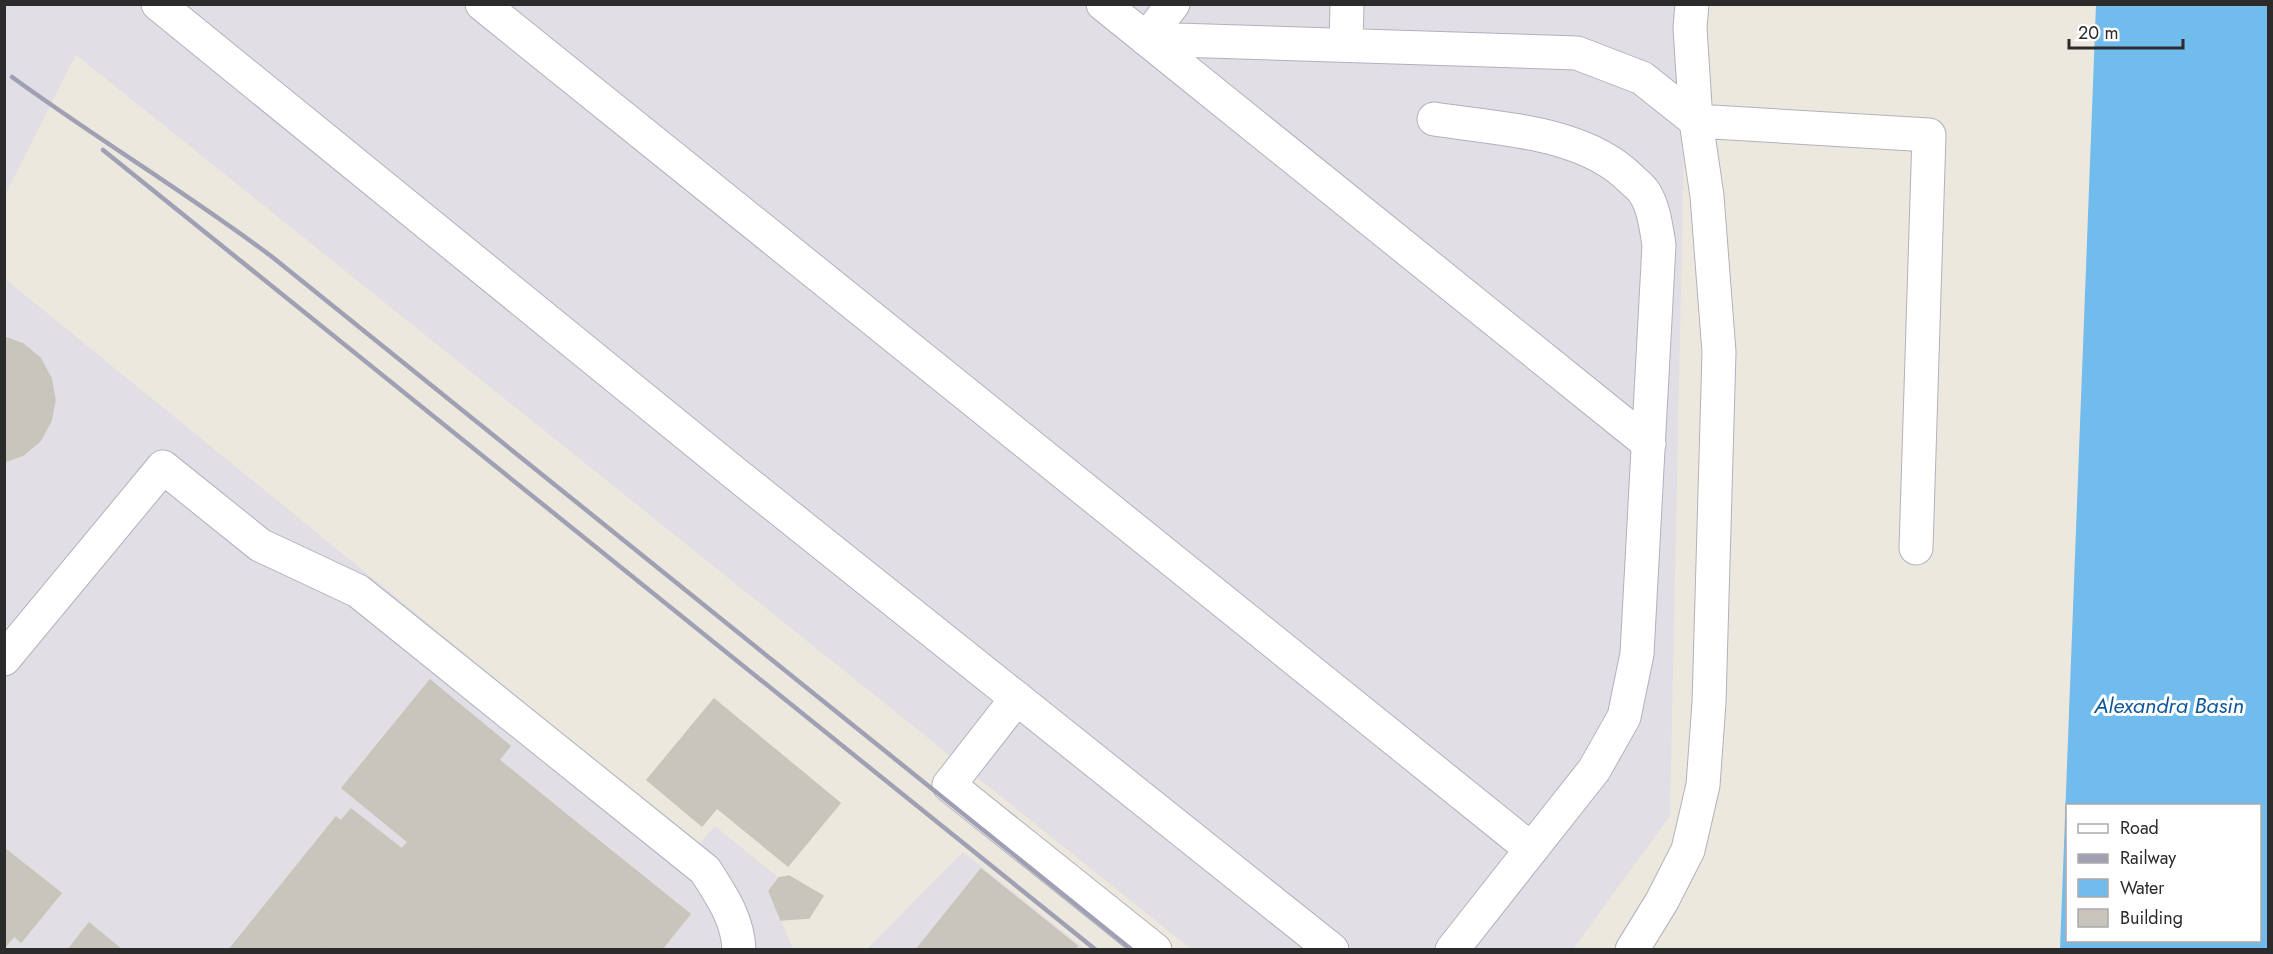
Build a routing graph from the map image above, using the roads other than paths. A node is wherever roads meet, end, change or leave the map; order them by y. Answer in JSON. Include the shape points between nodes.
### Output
{"nodes":[{"id":1,"x":158,"y":4,"type":"edge"},
{"id":2,"x":482,"y":4,"type":"edge"},
{"id":3,"x":1103,"y":4,"type":"edge"},
{"id":4,"x":1173,"y":4,"type":"edge"},
{"id":5,"x":1347,"y":4,"type":"edge"},
{"id":6,"x":1692,"y":4,"type":"edge"},
{"id":7,"x":1146,"y":39,"type":"junction"},
{"id":8,"x":1346,"y":44,"type":"junction"},
{"id":9,"x":1434,"y":118,"type":"dead end"},
{"id":10,"x":1696,"y":120,"type":"junction"},
{"id":11,"x":1649,"y":444,"type":"junction"},
{"id":12,"x":1916,"y":548,"type":"dead end"},
{"id":13,"x":4,"y":659,"type":"edge"},
{"id":14,"x":1017,"y":698,"type":"junction"},
{"id":15,"x":1531,"y":849,"type":"junction"},
{"id":16,"x":739,"y":950,"type":"edge"},
{"id":17,"x":1155,"y":950,"type":"edge"},
{"id":18,"x":1332,"y":950,"type":"edge"},
{"id":19,"x":1452,"y":950,"type":"edge"},
{"id":20,"x":1632,"y":950,"type":"edge"}],
"edges":[{"from":1,"to":14,"type":"lane"},
{"from":2,"to":15,"type":"lane"},
{"from":3,"to":7,"type":"lane"},
{"from":4,"to":7,"type":"lane"},
{"from":5,"to":8,"type":"lane"},
{"from":6,"to":10,"type":"lane"},
{"from":7,"to":8,"type":"lane"},
{"from":7,"to":11,"type":"lane"},
{"from":8,"to":10,"type":"lane","via":[[1577,53],[1642,78]]},
{"from":9,"to":11,"type":"lane","via":[[1556,138],[1592,151],[1621,169],[1644,192],[1654,216],[1659,245]]},
{"from":10,"to":12,"type":"lane","via":[[1929,135]]},
{"from":10,"to":20,"type":"lane","via":[[1707,196],[1719,352],[1709,703],[1702,785],[1688,850]]},
{"from":11,"to":15,"type":"lane","via":[[1637,654],[1624,717],[1594,770]]},
{"from":13,"to":16,"type":"lane","via":[[163,467],[260,545],[358,591],[705,870],[739,932]]},
{"from":14,"to":17,"type":"lane","via":[[949,785]]},
{"from":14,"to":18,"type":"lane"},
{"from":15,"to":19,"type":"lane"}]}
